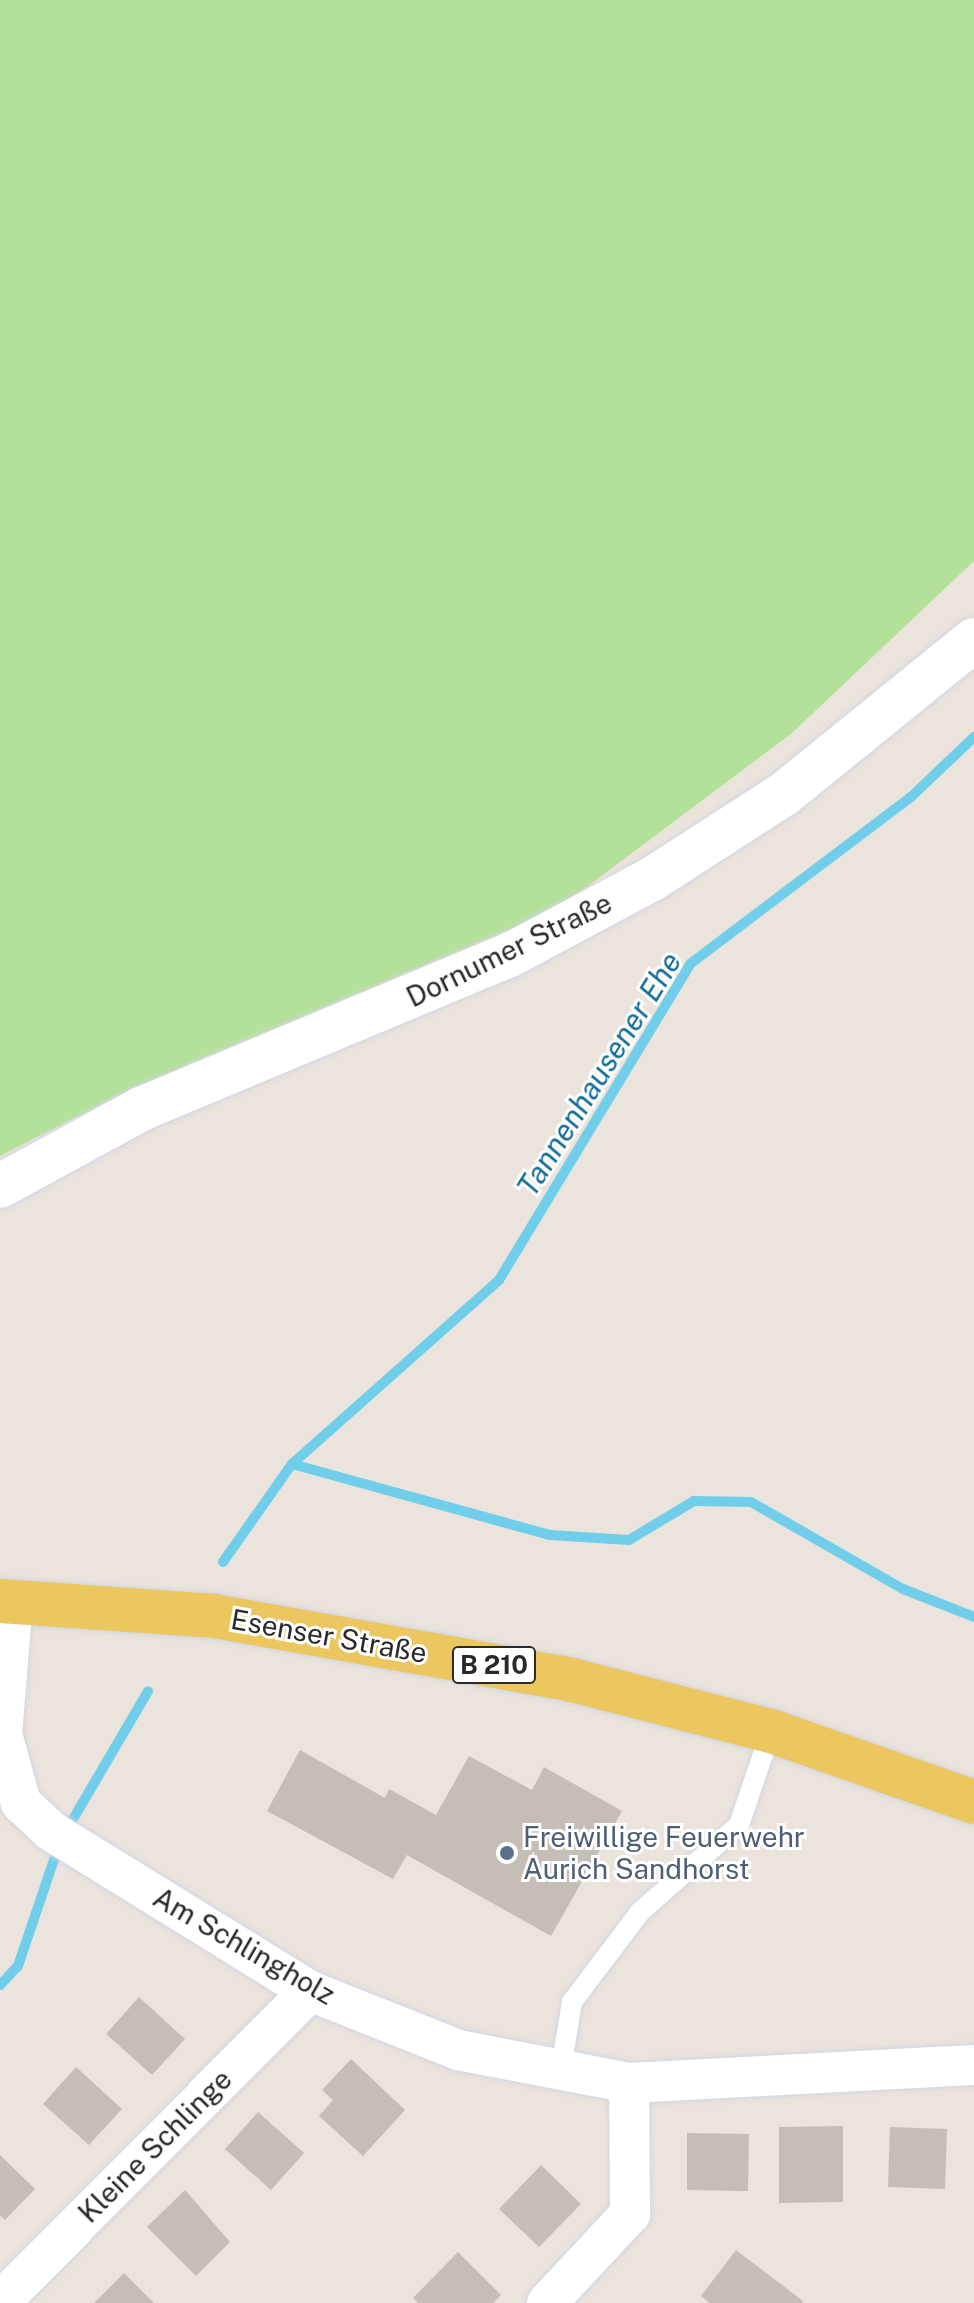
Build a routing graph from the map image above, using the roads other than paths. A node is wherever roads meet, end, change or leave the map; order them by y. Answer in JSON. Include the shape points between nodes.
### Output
{"nodes":[{"id":1,"x":974,"y":640,"type":"edge"},
{"id":2,"x":0,"y":1186,"type":"edge"},
{"id":3,"x":6,"y":1601,"type":"edge"},
{"id":4,"x":771,"y":1731,"type":"junction"},
{"id":5,"x":3,"y":1767,"type":"edge"},
{"id":6,"x":974,"y":1802,"type":"edge"},
{"id":7,"x":310,"y":1991,"type":"junction"},
{"id":8,"x":974,"y":2065,"type":"edge"},
{"id":9,"x":561,"y":2069,"type":"junction"},
{"id":10,"x":629,"y":2083,"type":"junction"},
{"id":11,"x":0,"y":2302,"type":"edge"},
{"id":12,"x":547,"y":2303,"type":"edge"}],
"edges":[{"from":1,"to":2,"type":"main road","name":"Dornumer Straße","via":[[784,794],[652,879],[510,955],[141,1109]]},
{"from":3,"to":4,"type":"main road","name":"Esenser Straße","number":"B 210","via":[[214,1616],[398,1646],[572,1680]]},
{"from":3,"to":5,"type":"street","name":"Am Schlingholz"},
{"from":4,"to":6,"type":"main road","name":"Esenser Straße","number":"B 210"},
{"from":4,"to":9,"type":"lane","via":[[739,1825],[640,1912],[572,2002]]},
{"from":5,"to":7,"type":"street","name":"Am Schlingholz","via":[[21,1803],[65,1839]]},
{"from":7,"to":9,"type":"street","name":"Am Schlingholz","via":[[458,2050]]},
{"from":7,"to":11,"type":"street","name":"Kleine Schlinge"},
{"from":8,"to":10,"type":"street","name":"Am Schlingholz"},
{"from":9,"to":10,"type":"street","name":"Am Schlingholz"},
{"from":10,"to":12,"type":"street","via":[[630,2214]]}]}
